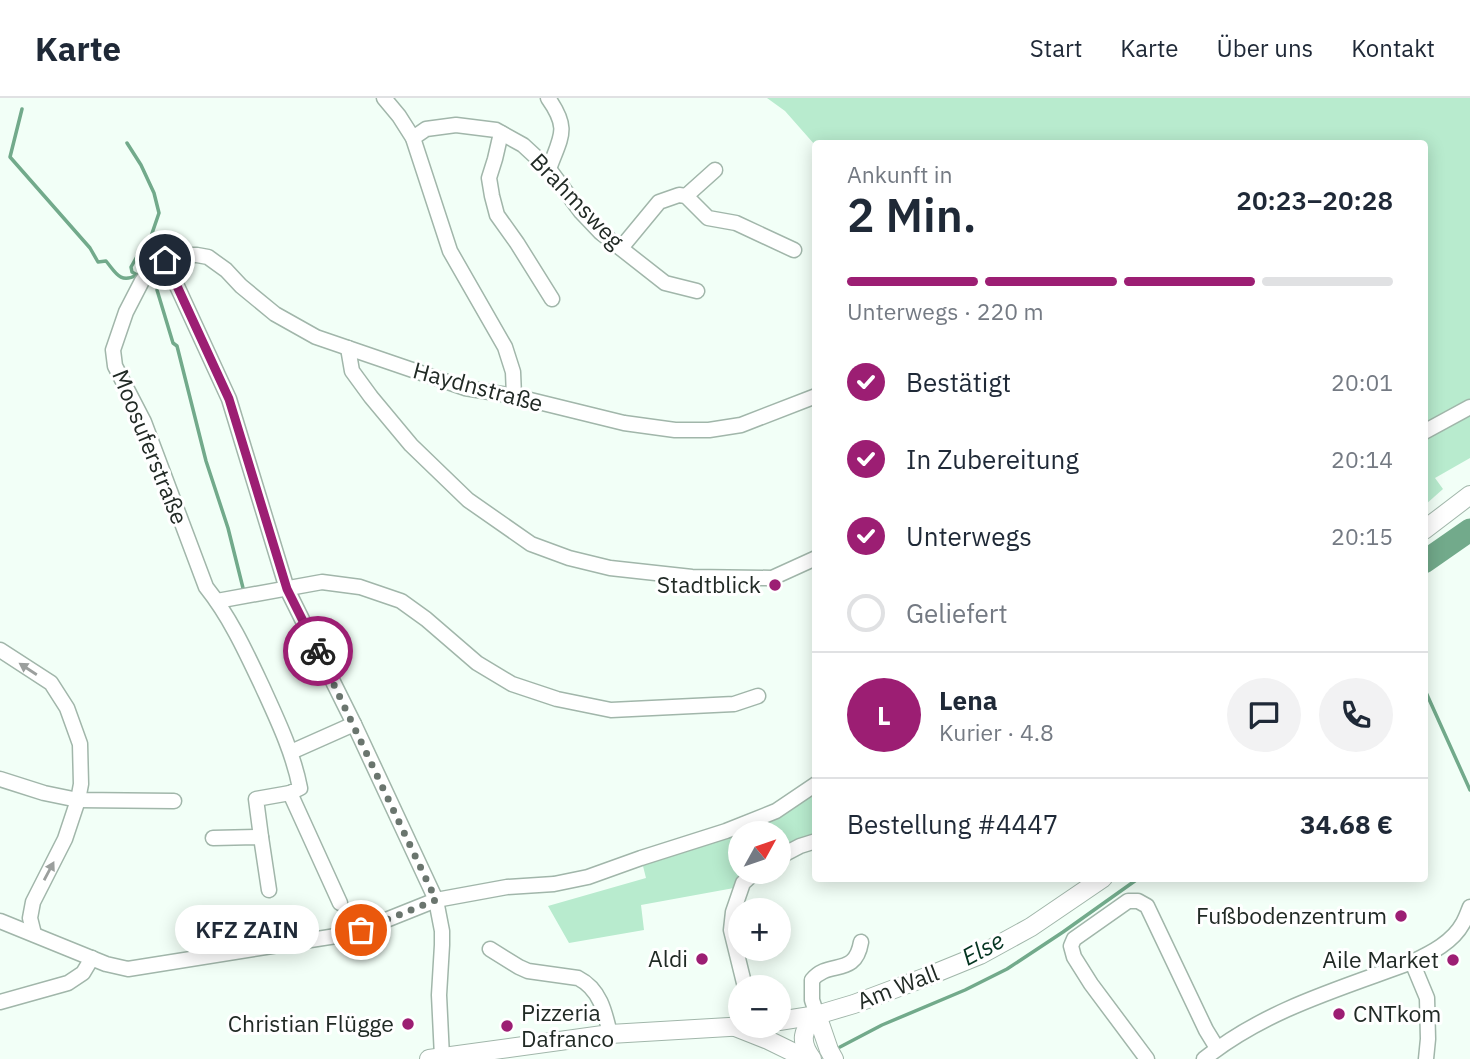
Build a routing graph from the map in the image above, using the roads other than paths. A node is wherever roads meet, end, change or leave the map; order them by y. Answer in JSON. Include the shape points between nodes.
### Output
{"nodes":[{"id":1,"x":384,"y":98,"type":"edge"},
{"id":2,"x":548,"y":98,"type":"edge"},
{"id":3,"x":500,"y":133,"type":"junction"},
{"id":4,"x":413,"y":138,"type":"junction"},
{"id":5,"x":549,"y":169,"type":"junction"},
{"id":6,"x":715,"y":170,"type":"dead end"},
{"id":7,"x":686,"y":196,"type":"junction"},
{"id":8,"x":621,"y":248,"type":"junction"},
{"id":9,"x":794,"y":250,"type":"dead end"},
{"id":10,"x":165,"y":260,"type":"junction"},
{"id":11,"x":697,"y":290,"type":"dead end"},
{"id":12,"x":552,"y":299,"type":"dead end"},
{"id":13,"x":348,"y":348,"type":"junction"},
{"id":14,"x":514,"y":396,"type":"junction"},
{"id":15,"x":812,"y":398,"type":"edge"},
{"id":16,"x":1470,"y":407,"type":"edge"},
{"id":17,"x":1428,"y":430,"type":"edge"},
{"id":18,"x":1470,"y":495,"type":"edge"},
{"id":19,"x":1428,"y":527,"type":"edge"},
{"id":20,"x":812,"y":560,"type":"edge"},
{"id":21,"x":287,"y":589,"type":"junction"},
{"id":22,"x":217,"y":601,"type":"junction"},
{"id":23,"x":0,"y":650,"type":"edge"},
{"id":24,"x":758,"y":696,"type":"dead end"},
{"id":25,"x":354,"y":724,"type":"junction"},
{"id":26,"x":291,"y":752,"type":"junction"},
{"id":27,"x":0,"y":779,"type":"edge"},
{"id":28,"x":812,"y":787,"type":"edge"},
{"id":29,"x":290,"y":793,"type":"junction"},
{"id":30,"x":78,"y":800,"type":"junction"},
{"id":31,"x":174,"y":801,"type":"dead end"},
{"id":32,"x":261,"y":837,"type":"junction"},
{"id":33,"x":213,"y":838,"type":"dead end"},
{"id":34,"x":812,"y":842,"type":"edge"},
{"id":35,"x":791,"y":851,"type":"edge"},
{"id":36,"x":1096,"y":882,"type":"edge"},
{"id":37,"x":743,"y":884,"type":"edge"},
{"id":38,"x":269,"y":890,"type":"dead end"},
{"id":39,"x":436,"y":900,"type":"junction"},
{"id":40,"x":341,"y":904,"type":"dead end"},
{"id":41,"x":1470,"y":907,"type":"edge"},
{"id":42,"x":0,"y":921,"type":"edge"},
{"id":43,"x":34,"y":934,"type":"junction"},
{"id":44,"x":862,"y":942,"type":"dead end"},
{"id":45,"x":490,"y":949,"type":"dead end"},
{"id":46,"x":92,"y":958,"type":"junction"},
{"id":47,"x":1412,"y":962,"type":"junction"},
{"id":48,"x":742,"y":975,"type":"edge"},
{"id":49,"x":0,"y":1002,"type":"edge"},
{"id":50,"x":817,"y":1015,"type":"junction"},
{"id":51,"x":791,"y":1019,"type":"edge"},
{"id":52,"x":728,"y":1027,"type":"edge"},
{"id":53,"x":610,"y":1034,"type":"junction"},
{"id":54,"x":764,"y":1038,"type":"edge"},
{"id":55,"x":1217,"y":1048,"type":"junction"},
{"id":56,"x":436,"y":1058,"type":"edge"},
{"id":57,"x":807,"y":1059,"type":"edge"},
{"id":58,"x":812,"y":1059,"type":"edge"},
{"id":59,"x":834,"y":1059,"type":"edge"},
{"id":60,"x":1147,"y":1059,"type":"edge"},
{"id":61,"x":1203,"y":1059,"type":"edge"},
{"id":62,"x":1426,"y":1059,"type":"edge"}],
"edges":[{"from":1,"to":4,"type":"street"},
{"from":2,"to":5,"type":"street","via":[[559,115],[562,134]]},
{"from":3,"to":4,"type":"street","name":"Brahmsweg","via":[[456,125],[426,129]]},
{"from":3,"to":5,"type":"street","name":"Brahmsweg","via":[[523,145]]},
{"from":3,"to":12,"type":"street","via":[[489,177],[497,215]]},
{"from":4,"to":14,"type":"street","via":[[450,251],[505,347]]},
{"from":5,"to":8,"type":"street","name":"Brahmsweg","via":[[581,212]]},
{"from":6,"to":7,"type":"street"},
{"from":7,"to":8,"type":"street","via":[[659,202]]},
{"from":7,"to":9,"type":"street","via":[[708,218],[736,223]]},
{"from":8,"to":11,"type":"street","name":"Brahmsweg","via":[[665,283]]},
{"from":10,"to":13,"type":"street","name":"Haydnstraße","via":[[186,255],[208,257],[275,314],[316,337]]},
{"from":10,"to":21,"type":"street","via":[[229,399]]},
{"from":10,"to":22,"type":"street","name":"Moosuferstraße","via":[[150,270],[127,312],[113,350],[115,366],[144,422],[206,587]]},
{"from":13,"to":14,"type":"street","name":"Haydnstraße","via":[[465,388]]},
{"from":13,"to":20,"type":"street","via":[[352,371],[411,445],[468,499],[531,544],[610,568],[692,578],[772,578]]},
{"from":14,"to":15,"type":"street","name":"Haydnstraße","via":[[624,423],[676,430],[741,425]]},
{"from":16,"to":17,"type":"street"},
{"from":18,"to":19,"type":"main road"},
{"from":21,"to":22,"type":"street"},
{"from":21,"to":24,"type":"street","via":[[322,582],[360,587],[401,601],[477,663],[512,684],[556,699],[611,710],[734,704]]},
{"from":21,"to":25,"type":"street"},
{"from":22,"to":26,"type":"street","name":"Moosuferstraße"},
{"from":30,"to":23,"type":"street","one_way":true,"via":[[80,744],[68,708],[51,683]]},
{"from":25,"to":26,"type":"street"},
{"from":25,"to":39,"type":"street"},
{"from":26,"to":29,"type":"street","name":"Moosuferstraße","via":[[300,788]]},
{"from":27,"to":30,"type":"street"},
{"from":28,"to":39,"type":"street","via":[[776,811],[587,877]]},
{"from":29,"to":32,"type":"street","via":[[256,799]]},
{"from":29,"to":40,"type":"street"},
{"from":30,"to":31,"type":"street"},
{"from":43,"to":30,"type":"street","one_way":true,"via":[[33,902],[65,839]]},
{"from":32,"to":33,"type":"street"},
{"from":32,"to":38,"type":"street"},
{"from":34,"to":35,"type":"street"},
{"from":36,"to":50,"type":"main road","name":"Am Wall","via":[[980,955]]},
{"from":37,"to":48,"type":"street","via":[[730,930]]},
{"from":39,"to":46,"type":"street","via":[[336,936],[128,969]]},
{"from":39,"to":56,"type":"street","via":[[442,931]]},
{"from":41,"to":47,"type":"street","via":[[1457,932]]},
{"from":42,"to":43,"type":"street"},
{"from":43,"to":46,"type":"street"},
{"from":44,"to":50,"type":"street","name":"Am Wall","via":[[853,962],[812,980]]},
{"from":45,"to":53,"type":"street","via":[[528,971],[584,982],[599,999]]},
{"from":46,"to":49,"type":"street","via":[[83,973],[68,983]]},
{"from":47,"to":55,"type":"street","via":[[1289,1007]]},
{"from":47,"to":62,"type":"street","via":[[1426,998]]},
{"from":50,"to":51,"type":"main road"},
{"from":50,"to":58,"type":"main road","via":[[803,1036]]},
{"from":50,"to":59,"type":"main road"},
{"from":52,"to":53,"type":"main road"},
{"from":53,"to":56,"type":"main road"},
{"from":54,"to":57,"type":"main road"},
{"from":55,"to":60,"type":"street","via":[[1147,906],[1128,901],[1074,939],[1071,946],[1091,985]]},
{"from":55,"to":61,"type":"street"}]}
